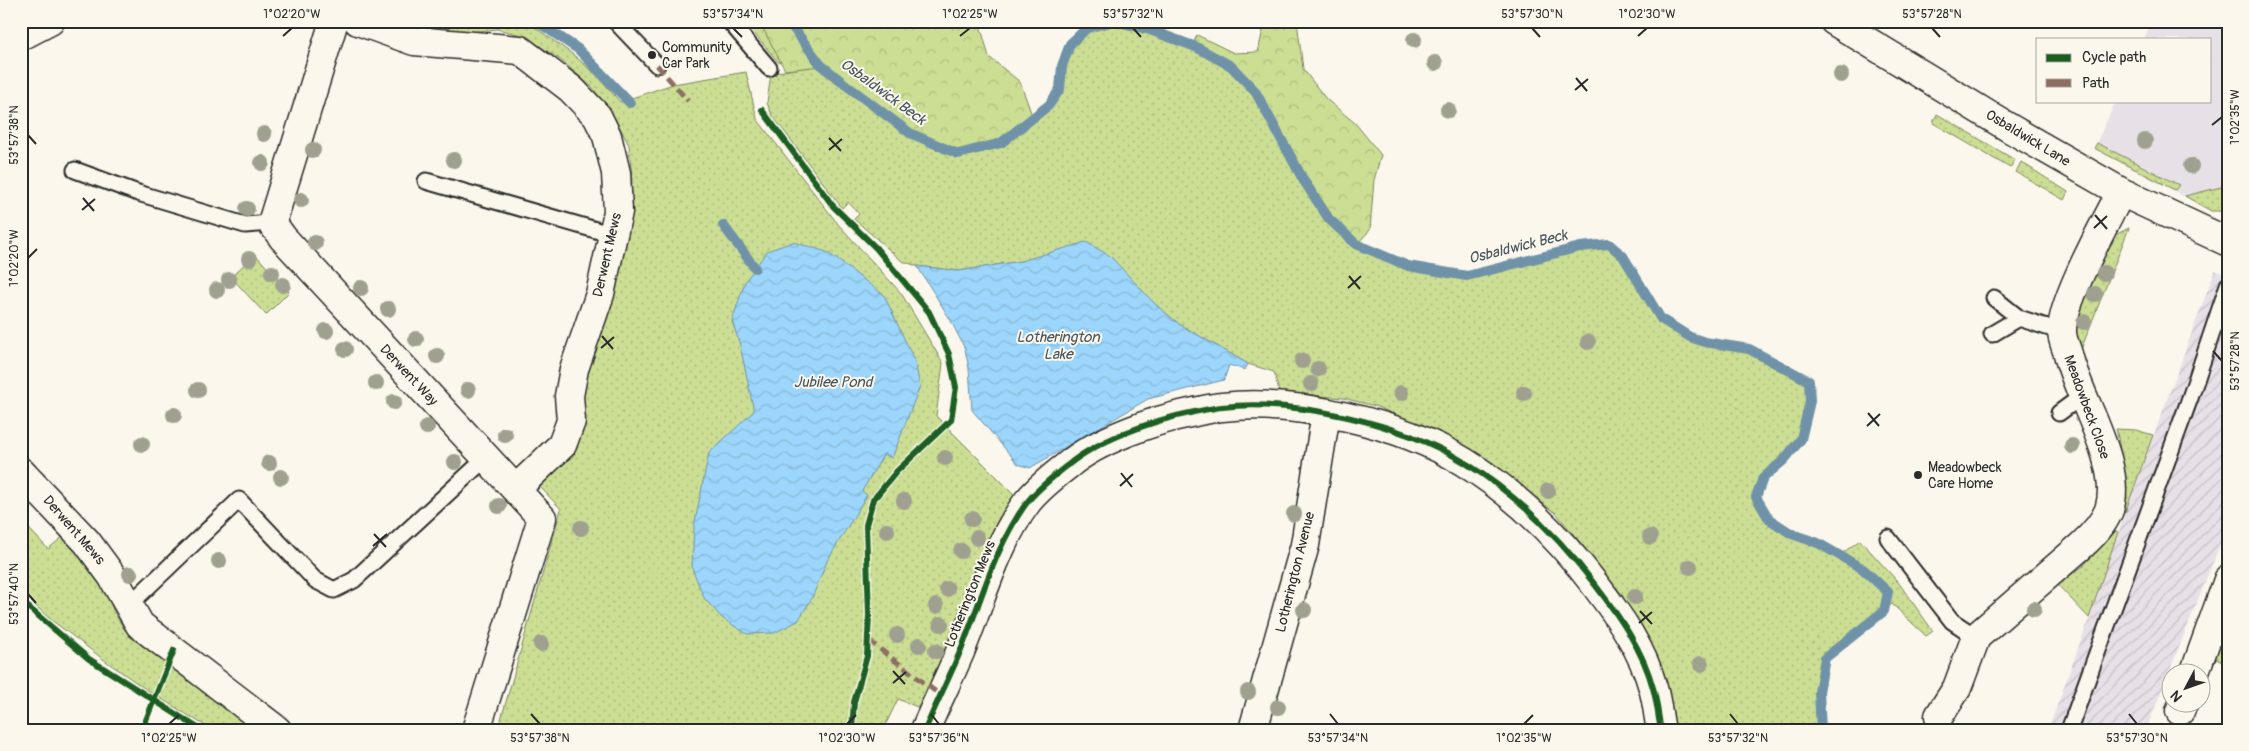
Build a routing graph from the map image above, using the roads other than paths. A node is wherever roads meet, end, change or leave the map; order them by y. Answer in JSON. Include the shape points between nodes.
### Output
{"nodes":[{"id":1,"x":50,"y":21,"type":"edge"},
{"id":2,"x":334,"y":21,"type":"edge"},
{"id":3,"x":358,"y":21,"type":"edge"},
{"id":4,"x":615,"y":21,"type":"edge"},
{"id":5,"x":729,"y":21,"type":"edge"},
{"id":6,"x":1834,"y":21,"type":"edge"},
{"id":7,"x":21,"y":36,"type":"edge"},
{"id":8,"x":657,"y":65,"type":"dead end"},
{"id":9,"x":769,"y":68,"type":"dead end"},
{"id":10,"x":76,"y":170,"type":"dead end"},
{"id":11,"x":426,"y":181,"type":"dead end"},
{"id":12,"x":2121,"y":192,"type":"junction"},
{"id":13,"x":272,"y":223,"type":"junction"},
{"id":14,"x":613,"y":235,"type":"junction"},
{"id":15,"x":2228,"y":242,"type":"edge"},
{"id":16,"x":2228,"y":285,"type":"edge"},
{"id":17,"x":1994,"y":298,"type":"dead end"},
{"id":18,"x":2019,"y":318,"type":"junction"},
{"id":19,"x":2062,"y":332,"type":"junction"},
{"id":20,"x":1992,"y":334,"type":"dead end"},
{"id":21,"x":2082,"y":396,"type":"junction"},
{"id":22,"x":1326,"y":413,"type":"junction"},
{"id":23,"x":2059,"y":413,"type":"dead end"},
{"id":24,"x":486,"y":458,"type":"junction"},
{"id":25,"x":21,"y":472,"type":"edge"},
{"id":26,"x":516,"y":490,"type":"junction"},
{"id":27,"x":1888,"y":538,"type":"dead end"},
{"id":28,"x":2228,"y":580,"type":"edge"},
{"id":29,"x":128,"y":606,"type":"junction"},
{"id":30,"x":1976,"y":637,"type":"junction"},
{"id":31,"x":2198,"y":664,"type":"edge"},
{"id":32,"x":1939,"y":716,"type":"dead end"},
{"id":33,"x":277,"y":730,"type":"edge"},
{"id":34,"x":476,"y":730,"type":"edge"},
{"id":35,"x":924,"y":730,"type":"edge"},
{"id":36,"x":1253,"y":730,"type":"edge"},
{"id":37,"x":1661,"y":730,"type":"edge"},
{"id":38,"x":2069,"y":730,"type":"edge"}],
"edges":[{"from":1,"to":7,"type":"street"},
{"from":2,"to":13,"type":"street"},
{"from":3,"to":14,"type":"street","name":"Derwent Mews","via":[[414,41],[520,50],[571,89],[597,116],[607,136],[617,183],[618,212]]},
{"from":4,"to":8,"type":"lane"},
{"from":5,"to":9,"type":"lane"},
{"from":6,"to":12,"type":"street","name":"Osbaldwick Lane"},
{"from":10,"to":13,"type":"lane","via":[[138,193],[245,225]]},
{"from":11,"to":14,"type":"lane"},
{"from":12,"to":15,"type":"street","name":"Osbaldwick Lane"},
{"from":12,"to":19,"type":"street","name":"Meadowbeck Close","via":[[2065,312]]},
{"from":13,"to":24,"type":"street","name":"Derwent Way"},
{"from":14,"to":26,"type":"street","name":"Derwent Mews","via":[[600,294],[574,369],[569,396],[571,421],[562,445]]},
{"from":16,"to":38,"type":"lane","via":[[2187,408]]},
{"from":17,"to":18,"type":"lane"},
{"from":18,"to":19,"type":"lane"},
{"from":18,"to":20,"type":"lane"},
{"from":19,"to":21,"type":"street","name":"Meadowbeck Close"},
{"from":21,"to":23,"type":"lane"},
{"from":21,"to":30,"type":"street","name":"Meadowbeck Close","via":[[2107,458],[2111,488],[2109,510],[2087,541]]},
{"from":22,"to":35,"type":"street","name":"Lotherington Mews","via":[[1266,406],[1222,407],[1162,419],[1070,462],[1029,500],[1005,540]]},
{"from":22,"to":36,"type":"street","name":"Lotherington Avenue","via":[[1305,545]]},
{"from":22,"to":37,"type":"street","name":"Lotherington Mews","via":[[1399,431],[1463,461],[1520,503],[1569,550],[1639,650],[1653,687]]},
{"from":24,"to":26,"type":"street","name":"Derwent Way"},
{"from":24,"to":29,"type":"lane","via":[[354,580],[334,590],[315,580],[238,500]]},
{"from":25,"to":29,"type":"street","name":"Derwent Mews","via":[[87,542],[112,576]]},
{"from":26,"to":34,"type":"street","name":"Derwent Way","via":[[542,518]]},
{"from":27,"to":30,"type":"lane","via":[[1952,621]]},
{"from":28,"to":31,"type":"street"},
{"from":29,"to":33,"type":"street","name":"Derwent Mews","via":[[140,624]]},
{"from":30,"to":32,"type":"street","name":"Meadowbeck Close","via":[[1957,688]]}]}
